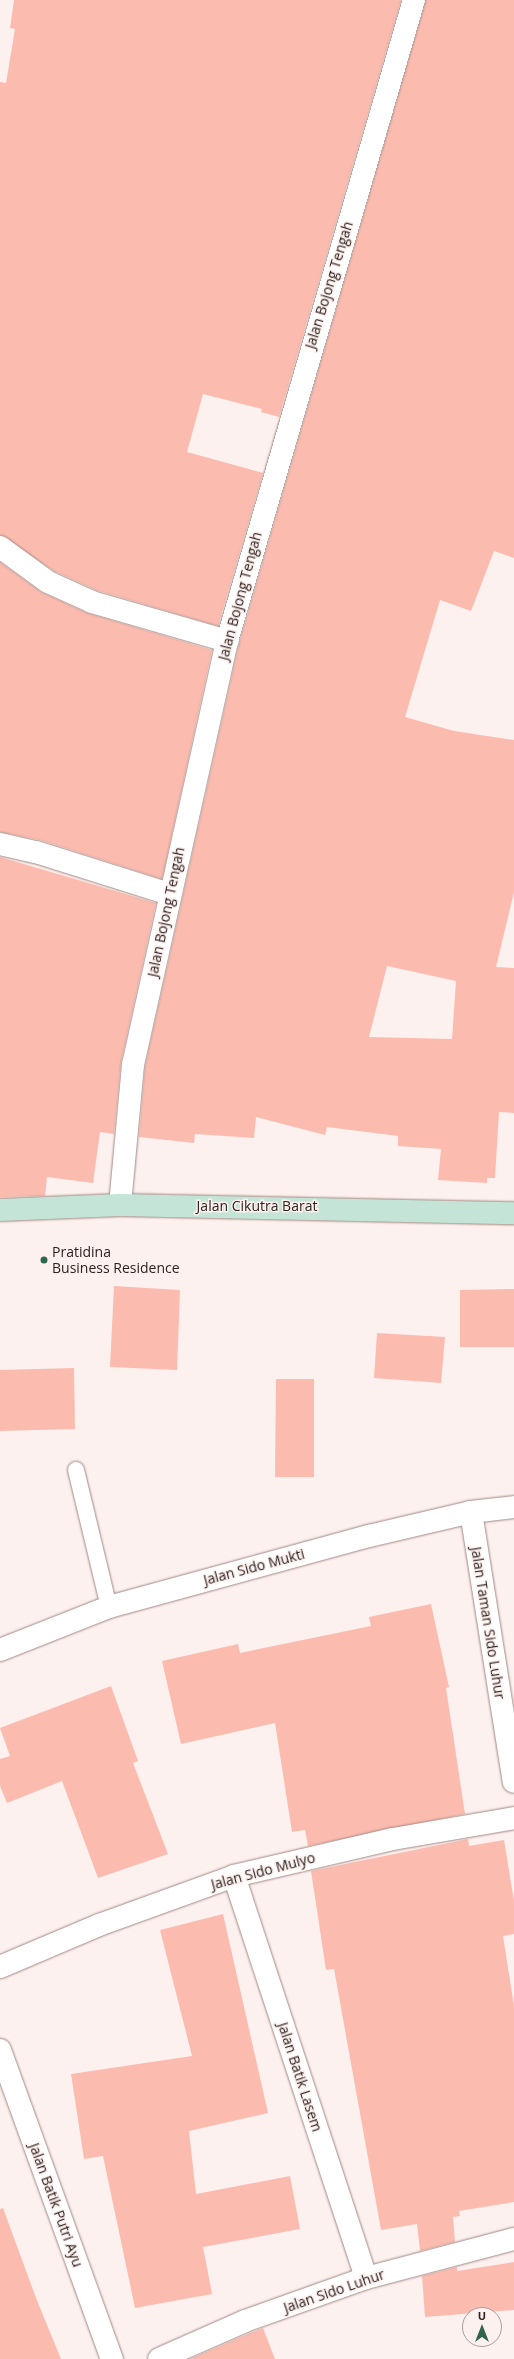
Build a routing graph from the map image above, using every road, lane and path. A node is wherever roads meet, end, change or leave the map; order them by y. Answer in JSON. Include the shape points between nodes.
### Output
{"nodes":[{"id":1,"x":414,"y":0,"type":"edge"},
{"id":2,"x":0,"y":547,"type":"edge"},
{"id":3,"x":227,"y":641,"type":"junction"},
{"id":4,"x":0,"y":844,"type":"edge"},
{"id":5,"x":169,"y":894,"type":"junction"},
{"id":6,"x":120,"y":1205,"type":"junction"},
{"id":7,"x":0,"y":1210,"type":"edge"},
{"id":8,"x":514,"y":1213,"type":"edge"},
{"id":9,"x":76,"y":1470,"type":"dead end"},
{"id":10,"x":514,"y":1507,"type":"edge"},
{"id":11,"x":471,"y":1512,"type":"junction"},
{"id":12,"x":109,"y":1607,"type":"junction"},
{"id":13,"x":0,"y":1650,"type":"edge"},
{"id":14,"x":514,"y":1782,"type":"edge"},
{"id":15,"x":514,"y":1818,"type":"edge"},
{"id":16,"x":234,"y":1876,"type":"junction"},
{"id":17,"x":0,"y":1967,"type":"edge"},
{"id":18,"x":0,"y":2050,"type":"edge"},
{"id":19,"x":514,"y":2239,"type":"edge"},
{"id":20,"x":366,"y":2278,"type":"junction"},
{"id":21,"x":112,"y":2359,"type":"edge"},
{"id":22,"x":159,"y":2359,"type":"edge"}],
"edges":[{"from":1,"to":3,"type":"street","name":"Jalan Bojong Tengah"},
{"from":2,"to":3,"type":"street","via":[[48,582],[92,602]]},
{"from":3,"to":5,"type":"street","name":"Jalan Bojong Tengah"},
{"from":4,"to":5,"type":"street","via":[[36,852]]},
{"from":5,"to":6,"type":"street","name":"Jalan Bojong Tengah","via":[[133,1065]]},
{"from":6,"to":7,"type":"main road","name":"Jalan Cikutra Barat"},
{"from":6,"to":8,"type":"main road","name":"Jalan Cikutra Barat"},
{"from":9,"to":12,"type":"lane"},
{"from":10,"to":11,"type":"street","name":"Jalan Sido Mukti"},
{"from":11,"to":12,"type":"street","name":"Jalan Sido Mukti","via":[[369,1536]]},
{"from":11,"to":14,"type":"street","name":"Jalan Taman Sido Luhur"},
{"from":12,"to":13,"type":"street","name":"Jalan Sido Mukti"},
{"from":15,"to":16,"type":"street","name":"Jalan Sido Mulyo","via":[[393,1839]]},
{"from":16,"to":17,"type":"street","name":"Jalan Sido Mulyo","via":[[99,1925]]},
{"from":16,"to":20,"type":"street","name":"Jalan Batik Lasem"},
{"from":18,"to":21,"type":"street","name":"Jalan Batik Putri Ayu"},
{"from":19,"to":20,"type":"street","name":"Jalan Sido Luhur"},
{"from":20,"to":22,"type":"street","name":"Jalan Sido Luhur","via":[[244,2321]]}]}
